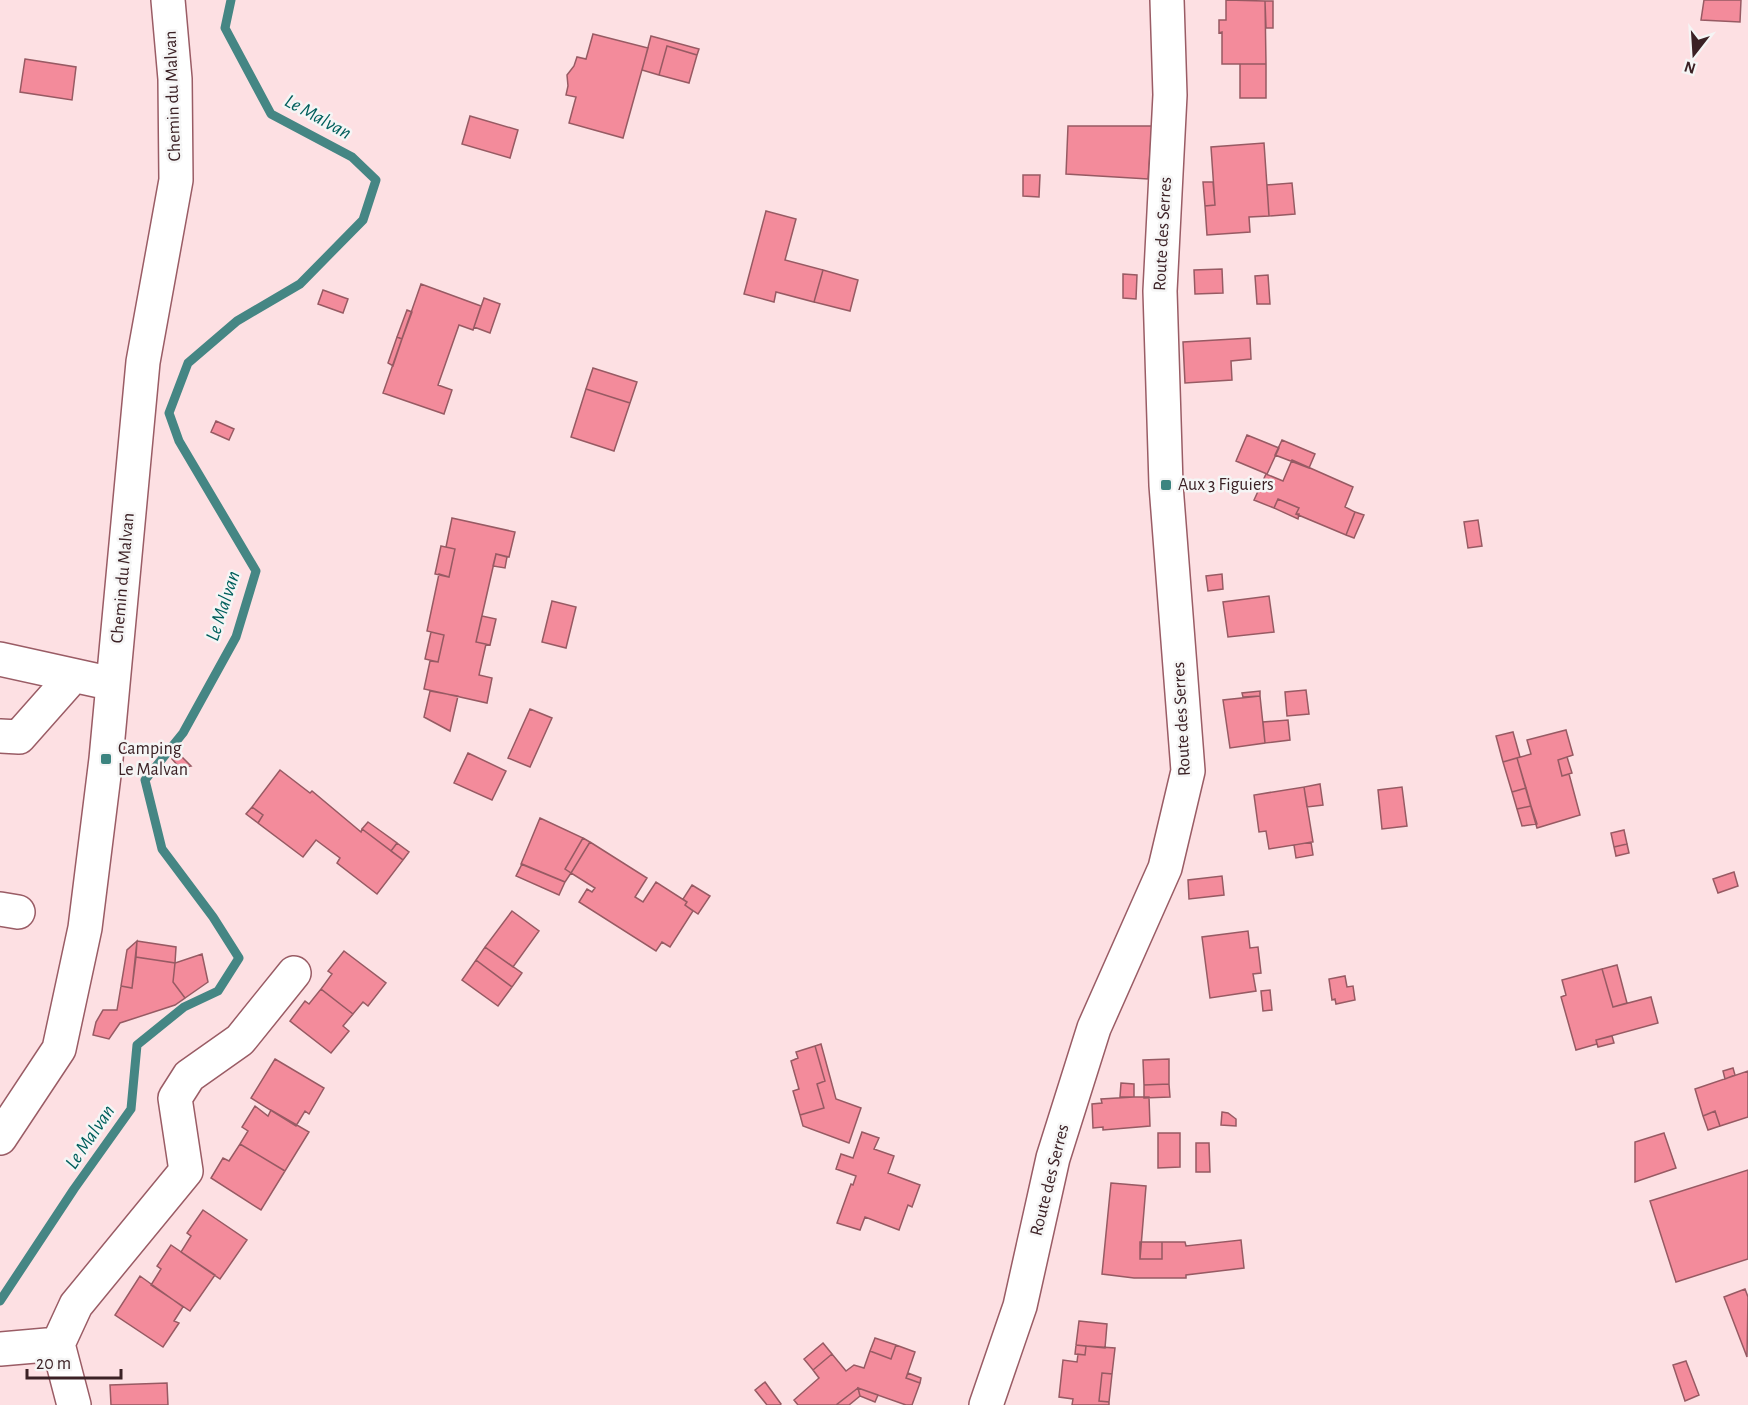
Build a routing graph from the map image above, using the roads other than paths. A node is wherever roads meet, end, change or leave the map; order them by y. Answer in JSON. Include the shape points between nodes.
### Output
{"nodes":[{"id":1,"x":168,"y":0,"type":"edge"},
{"id":2,"x":1167,"y":0,"type":"edge"},
{"id":3,"x":0,"y":659,"type":"edge"},
{"id":4,"x":73,"y":675,"type":"junction"},
{"id":5,"x":113,"y":684,"type":"junction"},
{"id":6,"x":0,"y":736,"type":"edge"},
{"id":7,"x":294,"y":973,"type":"dead end"},
{"id":8,"x":0,"y":1138,"type":"edge"},
{"id":9,"x":58,"y":1344,"type":"junction"},
{"id":10,"x":0,"y":1350,"type":"edge"},
{"id":11,"x":74,"y":1405,"type":"edge"},
{"id":12,"x":986,"y":1405,"type":"edge"}],
"edges":[{"from":1,"to":5,"type":"street","name":"Chemin du Malvan","via":[[175,79],[176,180],[143,362]]},
{"from":2,"to":12,"type":"street","name":"Route des Serres","via":[[1170,95],[1160,291],[1166,485],[1188,771],[1165,868],[1094,1028],[1053,1158],[1020,1306]]},
{"from":3,"to":4,"type":"street"},
{"from":4,"to":5,"type":"street"},
{"from":4,"to":6,"type":"street","via":[[19,737]]},
{"from":5,"to":8,"type":"street","name":"Chemin du Malvan","via":[[85,928],[59,1049]]},
{"from":7,"to":9,"type":"street","via":[[240,1040],[189,1076],[175,1098],[186,1171],[76,1305]]},
{"from":9,"to":10,"type":"street"},
{"from":9,"to":11,"type":"street"}]}
